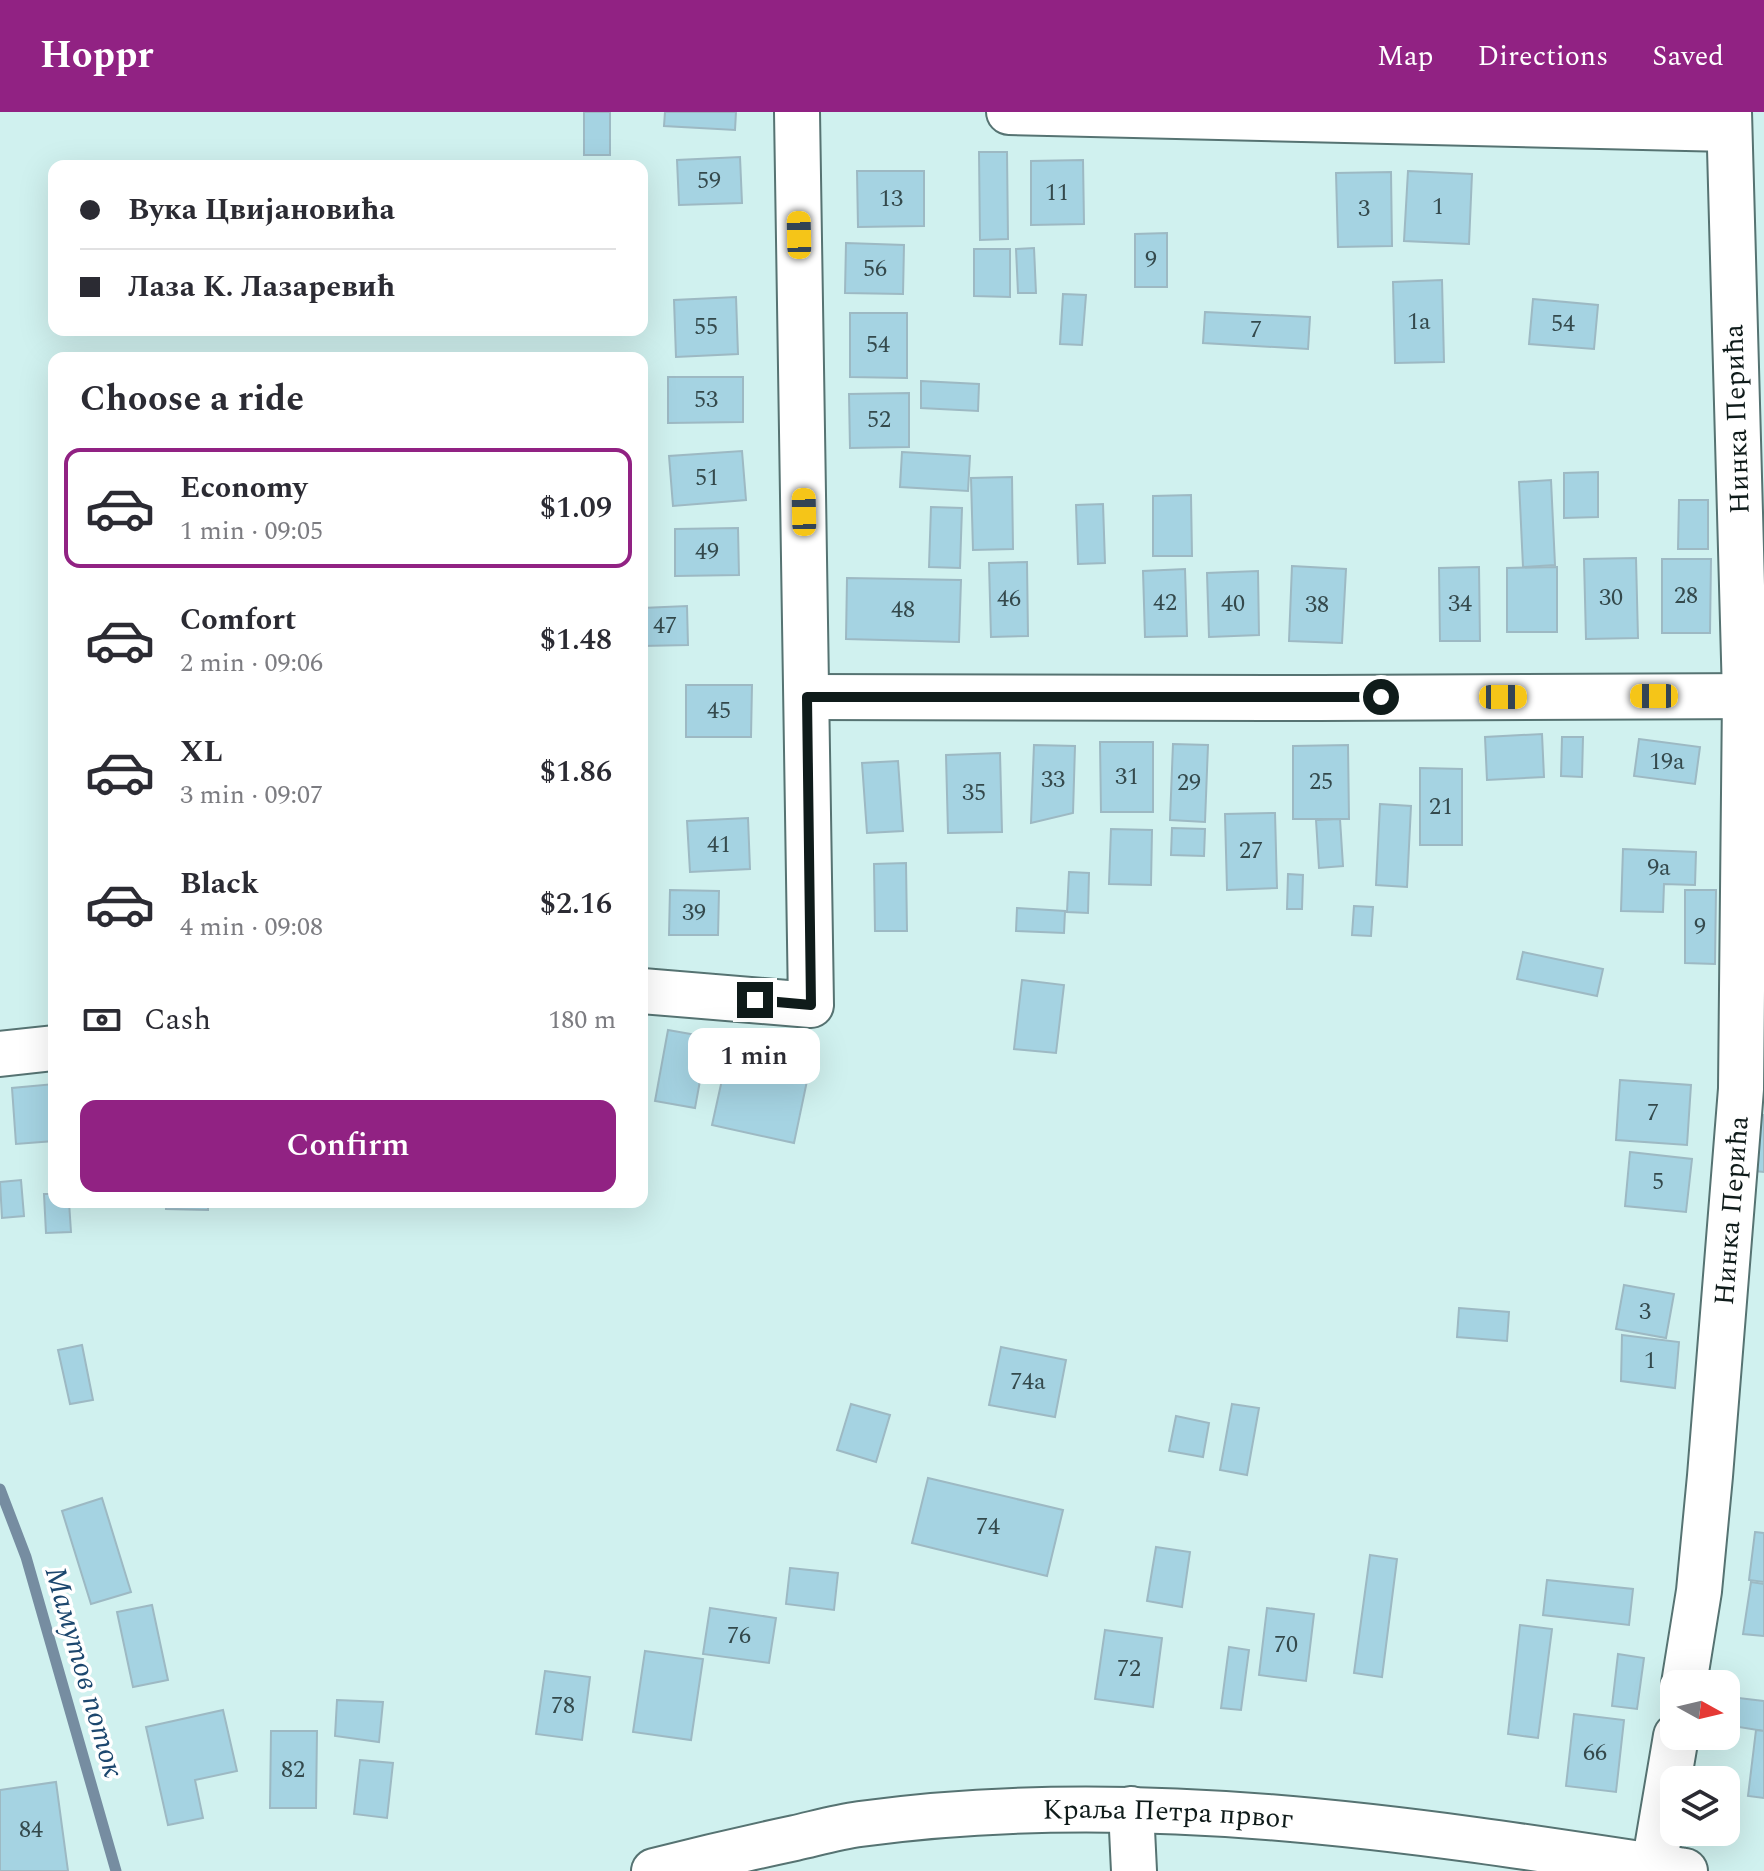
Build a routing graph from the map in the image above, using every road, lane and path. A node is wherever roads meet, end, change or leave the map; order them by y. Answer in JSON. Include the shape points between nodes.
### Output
{"nodes":[{"id":1,"x":797,"y":112,"type":"edge"},
{"id":2,"x":1009,"y":112,"type":"edge"},
{"id":3,"x":1729,"y":120,"type":"edge"},
{"id":4,"x":1755,"y":696,"type":"edge"},
{"id":5,"x":807,"y":697,"type":"junction"},
{"id":6,"x":648,"y":991,"type":"edge"},
{"id":7,"x":48,"y":1049,"type":"edge"},
{"id":8,"x":0,"y":1054,"type":"edge"},
{"id":9,"x":1686,"y":1670,"type":"edge"},
{"id":10,"x":1675,"y":1750,"type":"edge"},
{"id":11,"x":1131,"y":1809,"type":"junction"},
{"id":12,"x":1669,"y":1869,"type":"edge"},
{"id":13,"x":654,"y":1871,"type":"edge"},
{"id":14,"x":1134,"y":1871,"type":"edge"}],
"edges":[{"from":1,"to":5,"type":"street"},
{"from":2,"to":3,"type":"street"},
{"from":3,"to":4,"type":"street","name":"Нинка Перића"},
{"from":4,"to":5,"type":"street"},
{"from":4,"to":9,"type":"street","name":"Нинка Перића","via":[[1741,1089],[1710,1476]]},
{"from":5,"to":6,"type":"street","via":[[811,1005]]},
{"from":7,"to":8,"type":"street"},
{"from":10,"to":12,"type":"street"},
{"from":11,"to":12,"type":"street","name":"Краља Петра првог","via":[[1356,1824]]},
{"from":11,"to":13,"type":"street","name":"Краља Петра првог","via":[[1046,1808],[857,1824]]},
{"from":11,"to":14,"type":"street"}]}
